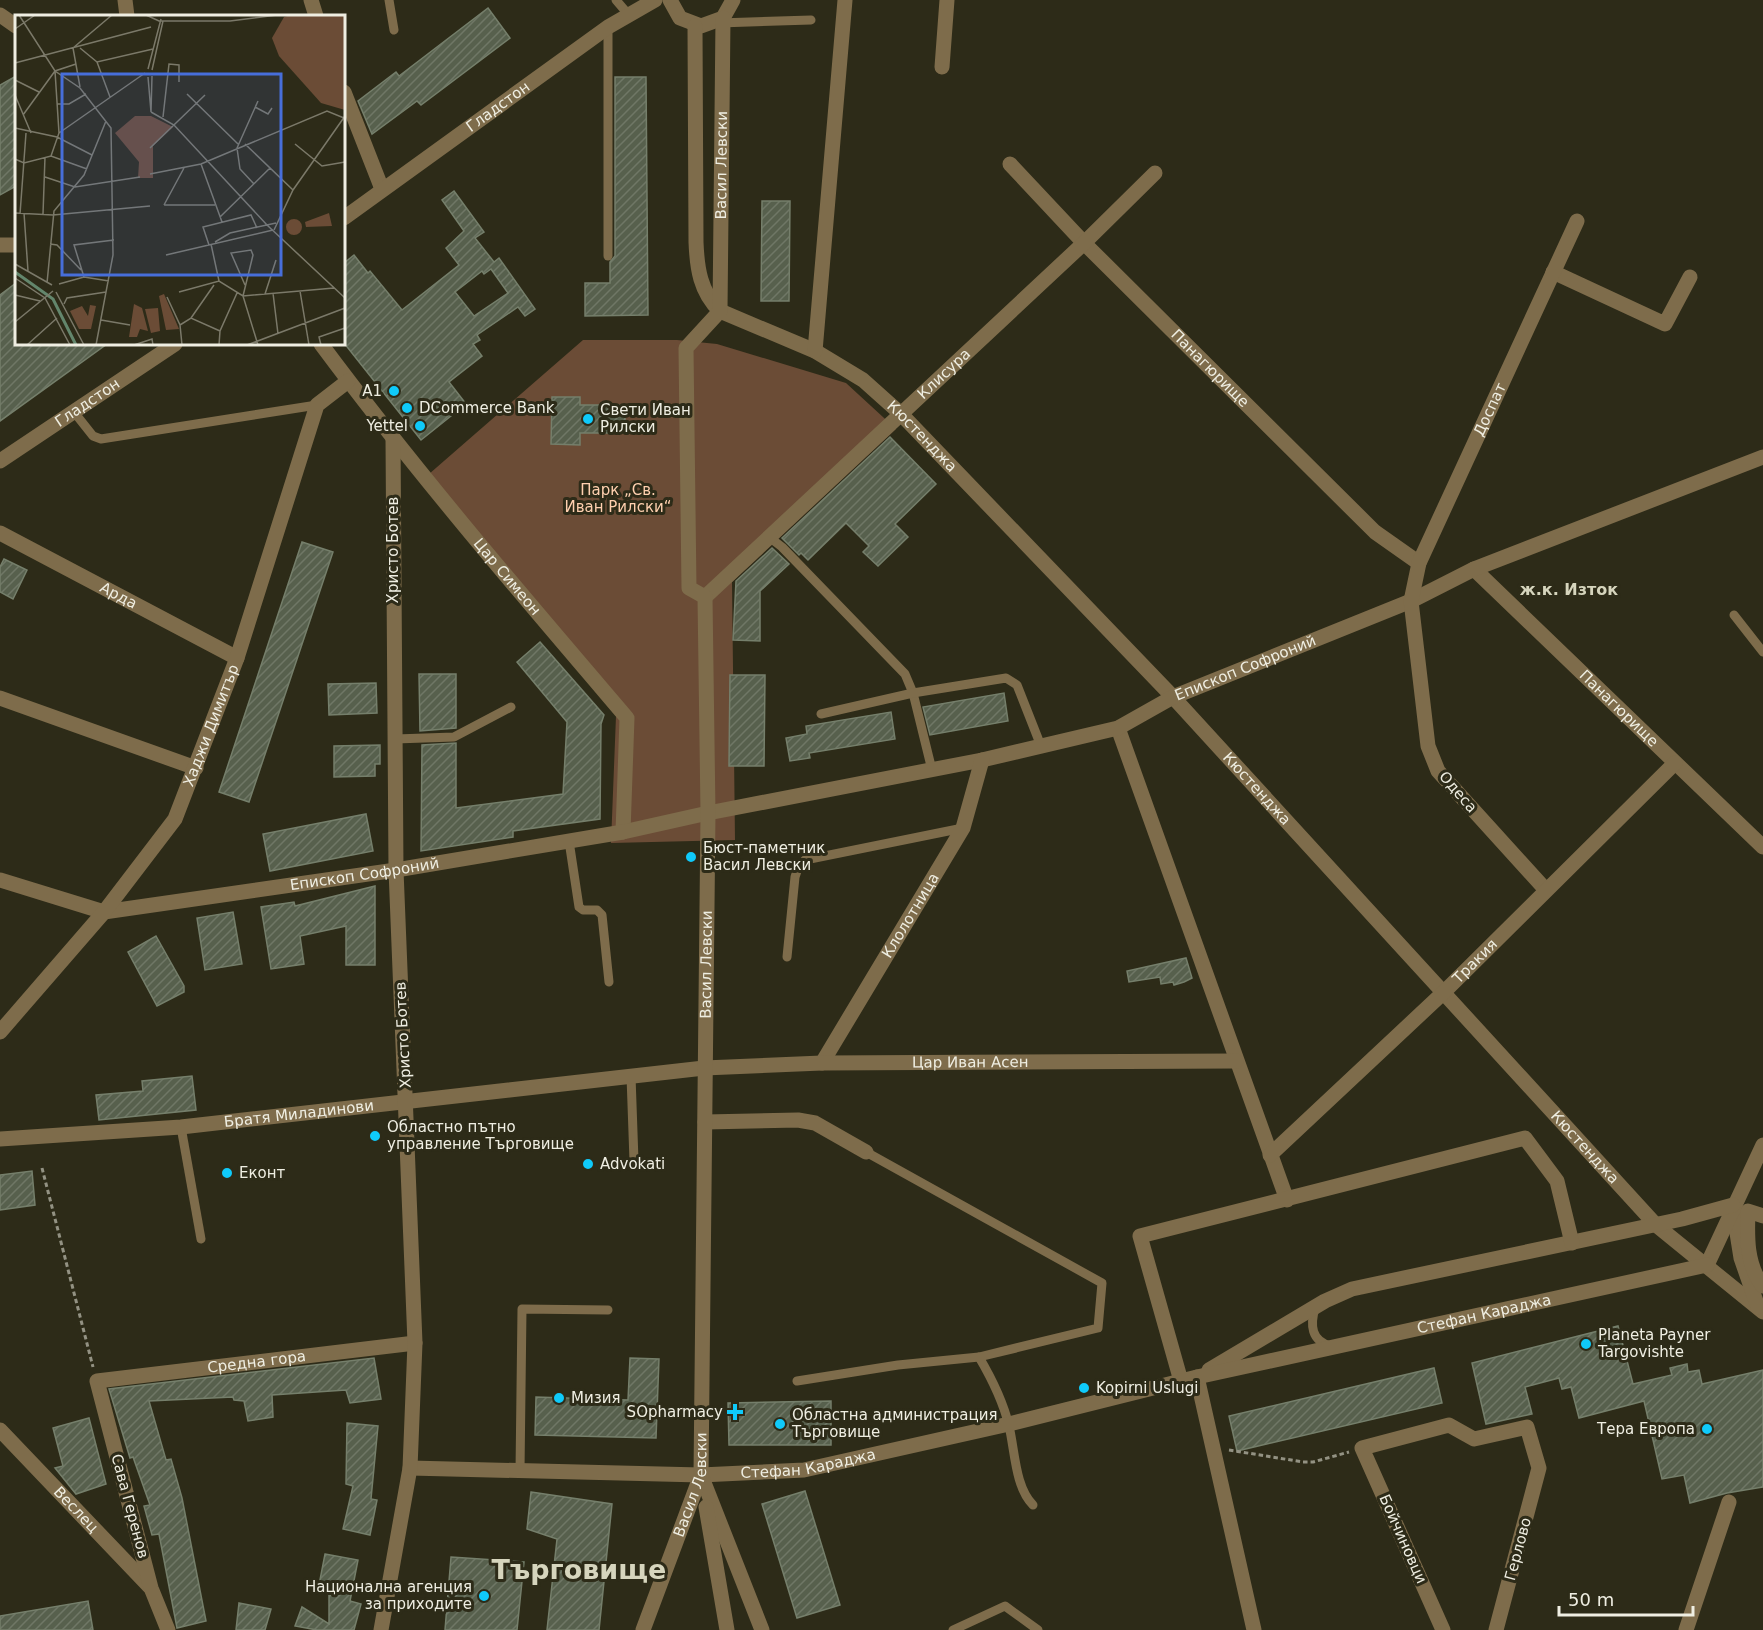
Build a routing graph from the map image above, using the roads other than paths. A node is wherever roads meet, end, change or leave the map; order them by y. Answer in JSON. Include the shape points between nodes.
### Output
{"nodes":[{"id":1,"x":125,"y":0,"type":"edge"},
{"id":2,"x":389,"y":0,"type":"edge"},
{"id":3,"x":616,"y":0,"type":"edge"},
{"id":4,"x":655,"y":0,"type":"edge"},
{"id":5,"x":670,"y":0,"type":"edge"},
{"id":6,"x":733,"y":0,"type":"edge"},
{"id":7,"x":845,"y":0,"type":"edge"},
{"id":8,"x":947,"y":0,"type":"edge"},
{"id":9,"x":628,"y":14,"type":"junction"},
{"id":10,"x":0,"y":15,"type":"edge"},
{"id":11,"x":128,"y":15,"type":"edge"},
{"id":12,"x":812,"y":20,"type":"dead end"},
{"id":13,"x":720,"y":21,"type":"junction"},
{"id":14,"x":15,"y":25,"type":"edge"},
{"id":15,"x":695,"y":26,"type":"junction"},
{"id":16,"x":608,"y":27,"type":"junction"},
{"id":17,"x":394,"y":30,"type":"dead end"},
{"id":18,"x":942,"y":66,"type":"dead end"},
{"id":19,"x":345,"y":95,"type":"edge"},
{"id":20,"x":1010,"y":164,"type":"dead end"},
{"id":21,"x":1155,"y":173,"type":"dead end"},
{"id":22,"x":382,"y":189,"type":"junction"},
{"id":23,"x":345,"y":217,"type":"edge"},
{"id":24,"x":1577,"y":221,"type":"dead end"},
{"id":25,"x":1084,"y":243,"type":"junction"},
{"id":26,"x":608,"y":256,"type":"dead end"},
{"id":27,"x":1553,"y":272,"type":"junction"},
{"id":28,"x":1690,"y":277,"type":"dead end"},
{"id":29,"x":720,"y":311,"type":"junction"},
{"id":30,"x":174,"y":345,"type":"edge"},
{"id":31,"x":322,"y":345,"type":"edge"},
{"id":32,"x":815,"y":351,"type":"junction"},
{"id":33,"x":348,"y":381,"type":"junction"},
{"id":34,"x":317,"y":405,"type":"junction"},
{"id":35,"x":74,"y":412,"type":"junction"},
{"id":36,"x":901,"y":414,"type":"junction"},
{"id":37,"x":393,"y":438,"type":"junction"},
{"id":38,"x":1763,"y":457,"type":"edge"},
{"id":39,"x":0,"y":461,"type":"edge"},
{"id":40,"x":0,"y":533,"type":"edge"},
{"id":41,"x":769,"y":537,"type":"junction"},
{"id":42,"x":1419,"y":563,"type":"junction"},
{"id":43,"x":1474,"y":569,"type":"junction"},
{"id":44,"x":705,"y":597,"type":"junction"},
{"id":45,"x":1411,"y":601,"type":"junction"},
{"id":46,"x":1734,"y":615,"type":"dead end"},
{"id":47,"x":1763,"y":652,"type":"edge"},
{"id":48,"x":237,"y":658,"type":"junction"},
{"id":49,"x":913,"y":693,"type":"junction"},
{"id":50,"x":1173,"y":697,"type":"junction"},
{"id":51,"x":0,"y":698,"type":"edge"},
{"id":52,"x":511,"y":706,"type":"dead end"},
{"id":53,"x":821,"y":714,"type":"dead end"},
{"id":54,"x":1118,"y":728,"type":"junction"},
{"id":55,"x":395,"y":739,"type":"junction"},
{"id":56,"x":1041,"y":746,"type":"junction"},
{"id":57,"x":982,"y":760,"type":"junction"},
{"id":58,"x":1675,"y":763,"type":"junction"},
{"id":59,"x":196,"y":768,"type":"junction"},
{"id":60,"x":932,"y":770,"type":"junction"},
{"id":61,"x":708,"y":813,"type":"junction"},
{"id":62,"x":963,"y":828,"type":"junction"},
{"id":63,"x":623,"y":832,"type":"junction"},
{"id":64,"x":569,"y":841,"type":"junction"},
{"id":65,"x":1763,"y":847,"type":"edge"},
{"id":66,"x":396,"y":870,"type":"junction"},
{"id":67,"x":0,"y":880,"type":"edge"},
{"id":68,"x":1545,"y":889,"type":"junction"},
{"id":69,"x":104,"y":912,"type":"junction"},
{"id":70,"x":787,"y":957,"type":"dead end"},
{"id":71,"x":609,"y":982,"type":"dead end"},
{"id":72,"x":1444,"y":992,"type":"junction"},
{"id":73,"x":0,"y":1032,"type":"edge"},
{"id":74,"x":1236,"y":1061,"type":"junction"},
{"id":75,"x":822,"y":1063,"type":"junction"},
{"id":76,"x":704,"y":1068,"type":"junction"},
{"id":77,"x":631,"y":1076,"type":"junction"},
{"id":78,"x":406,"y":1101,"type":"junction"},
{"id":79,"x":705,"y":1122,"type":"junction"},
{"id":80,"x":181,"y":1127,"type":"junction"},
{"id":81,"x":0,"y":1139,"type":"edge"},
{"id":82,"x":1763,"y":1145,"type":"edge"},
{"id":83,"x":866,"y":1152,"type":"joint"},
{"id":84,"x":1270,"y":1155,"type":"junction"},
{"id":85,"x":634,"y":1161,"type":"dead end"},
{"id":86,"x":1287,"y":1200,"type":"junction"},
{"id":87,"x":1733,"y":1206,"type":"junction"},
{"id":88,"x":1763,"y":1216,"type":"edge"},
{"id":89,"x":1656,"y":1225,"type":"junction"},
{"id":90,"x":201,"y":1239,"type":"dead end"},
{"id":91,"x":1572,"y":1243,"type":"junction"},
{"id":92,"x":1707,"y":1265,"type":"junction"},
{"id":93,"x":1763,"y":1286,"type":"edge"},
{"id":94,"x":1315,"y":1308,"type":"junction"},
{"id":95,"x":609,"y":1310,"type":"dead end"},
{"id":96,"x":1761,"y":1310,"type":"edge"},
{"id":97,"x":415,"y":1343,"type":"junction"},
{"id":98,"x":1340,"y":1347,"type":"junction"},
{"id":99,"x":979,"y":1358,"type":"junction"},
{"id":100,"x":1197,"y":1377,"type":"junction"},
{"id":101,"x":97,"y":1381,"type":"joint"},
{"id":102,"x":797,"y":1381,"type":"dead end"},
{"id":103,"x":1181,"y":1381,"type":"junction"},
{"id":104,"x":1009,"y":1424,"type":"junction"},
{"id":105,"x":0,"y":1430,"type":"edge"},
{"id":106,"x":410,"y":1468,"type":"junction"},
{"id":107,"x":1539,"y":1468,"type":"joint"},
{"id":108,"x":520,"y":1471,"type":"junction"},
{"id":109,"x":700,"y":1475,"type":"junction"},
{"id":110,"x":1729,"y":1502,"type":"dead end"},
{"id":111,"x":1033,"y":1505,"type":"dead end"},
{"id":112,"x":151,"y":1588,"type":"junction"},
{"id":113,"x":168,"y":1630,"type":"edge"},
{"id":114,"x":381,"y":1630,"type":"edge"},
{"id":115,"x":643,"y":1630,"type":"edge"},
{"id":116,"x":727,"y":1630,"type":"edge"},
{"id":117,"x":762,"y":1630,"type":"edge"},
{"id":118,"x":953,"y":1630,"type":"edge"},
{"id":119,"x":1038,"y":1630,"type":"edge"},
{"id":120,"x":1254,"y":1630,"type":"edge"},
{"id":121,"x":1443,"y":1630,"type":"edge"},
{"id":122,"x":1496,"y":1630,"type":"edge"},
{"id":123,"x":1686,"y":1630,"type":"edge"}],
"edges":[{"from":1,"to":11,"type":"street"},
{"from":2,"to":17,"type":"lane"},
{"from":3,"to":9,"type":"lane"},
{"from":4,"to":9,"type":"street","name":"Гладстон"},
{"from":5,"to":15,"type":"street","via":[[680,18]]},
{"from":6,"to":13,"type":"street"},
{"from":7,"to":32,"type":"street"},
{"from":8,"to":18,"type":"street"},
{"from":9,"to":16,"type":"street","name":"Гладстон"},
{"from":10,"to":14,"type":"street"},
{"from":12,"to":13,"type":"lane"},
{"from":13,"to":15,"type":"street"},
{"from":13,"to":29,"type":"street","name":"Васил Левски"},
{"from":15,"to":29,"type":"street","name":"Васил Левски","via":[[697,256],[705,293]]},
{"from":16,"to":22,"type":"street","name":"Гладстон"},
{"from":16,"to":26,"type":"lane"},
{"from":19,"to":22,"type":"street"},
{"from":20,"to":25,"type":"street","name":"Панагюрище"},
{"from":21,"to":25,"type":"street","name":"Клисура"},
{"from":22,"to":23,"type":"street","name":"Гладстон"},
{"from":24,"to":27,"type":"street","name":"Доспат"},
{"from":25,"to":36,"type":"street","name":"Клисура"},
{"from":25,"to":42,"type":"street","name":"Панагюрище","via":[[1375,532]]},
{"from":27,"to":28,"type":"street","via":[[1665,324]]},
{"from":27,"to":42,"type":"street","name":"Доспат"},
{"from":29,"to":32,"type":"street","name":"Кюстенджа"},
{"from":29,"to":44,"type":"street","via":[[686,348],[689,588]]},
{"from":30,"to":35,"type":"street","name":"Гладстон"},
{"from":31,"to":33,"type":"street","name":"Цар Симеон"},
{"from":32,"to":36,"type":"street","name":"Кюстенджа","via":[[863,380]]},
{"from":33,"to":34,"type":"street"},
{"from":33,"to":37,"type":"street","name":"Цар Симеон"},
{"from":34,"to":35,"type":"lane","via":[[101,439],[93,436]]},
{"from":34,"to":48,"type":"street","name":"Хаджи Димитър"},
{"from":35,"to":39,"type":"street","name":"Гладстон"},
{"from":36,"to":41,"type":"street","name":"Клисура"},
{"from":36,"to":50,"type":"street","name":"Кюстенджа"},
{"from":37,"to":55,"type":"street","name":"Христо Ботев"},
{"from":37,"to":63,"type":"street","name":"Цар Симеон","via":[[627,718]]},
{"from":38,"to":43,"type":"street","name":"Епископ Софроний"},
{"from":40,"to":48,"type":"street","name":"Арда"},
{"from":41,"to":44,"type":"street","name":"Клисура"},
{"from":41,"to":49,"type":"lane","via":[[905,674]]},
{"from":42,"to":45,"type":"street","name":"Доспат"},
{"from":43,"to":45,"type":"street","name":"Епископ Софроний"},
{"from":43,"to":58,"type":"street","name":"Панагюрище"},
{"from":44,"to":61,"type":"street","name":"Васил Левски"},
{"from":45,"to":50,"type":"street","name":"Епископ Софроний"},
{"from":45,"to":68,"type":"street","name":"Одеса","via":[[1428,746],[1438,771]]},
{"from":46,"to":47,"type":"lane"},
{"from":48,"to":59,"type":"street","name":"Хаджи Димитър"},
{"from":49,"to":53,"type":"lane"},
{"from":49,"to":56,"type":"lane","via":[[1006,678],[1017,685]]},
{"from":49,"to":60,"type":"lane"},
{"from":50,"to":54,"type":"street","name":"Епископ Софроний"},
{"from":50,"to":72,"type":"street","name":"Кюстенджа"},
{"from":51,"to":59,"type":"street"},
{"from":52,"to":55,"type":"lane","via":[[454,737]]},
{"from":54,"to":56,"type":"street","name":"Епископ Софроний"},
{"from":54,"to":74,"type":"street"},
{"from":55,"to":66,"type":"street","name":"Христо Ботев"},
{"from":56,"to":57,"type":"street","name":"Епископ Софроний"},
{"from":57,"to":60,"type":"street","name":"Епископ Софроний"},
{"from":57,"to":62,"type":"street","name":"Клолотница"},
{"from":58,"to":65,"type":"street","name":"Панагюрище"},
{"from":58,"to":68,"type":"street","name":"Тракия"},
{"from":59,"to":69,"type":"street","name":"Хаджи Димитър","via":[[175,819]]},
{"from":60,"to":61,"type":"street","name":"Епископ Софроний"},
{"from":61,"to":63,"type":"street","name":"Епископ Софроний"},
{"from":61,"to":76,"type":"street","name":"Васил Левски"},
{"from":62,"to":70,"type":"lane","via":[[805,860],[795,878]]},
{"from":62,"to":75,"type":"street","name":"Клолотница"},
{"from":63,"to":64,"type":"street","name":"Епископ Софроний"},
{"from":64,"to":66,"type":"street","name":"Епископ Софроний"},
{"from":64,"to":71,"type":"lane","via":[[579,907],[597,910],[602,915]]},
{"from":66,"to":69,"type":"street","name":"Епископ Софроний"},
{"from":66,"to":78,"type":"street","name":"Христо Ботев"},
{"from":67,"to":69,"type":"street"},
{"from":68,"to":72,"type":"street","name":"Тракия"},
{"from":69,"to":73,"type":"street","name":"Хаджи Димитър"},
{"from":72,"to":84,"type":"street","name":"Тракия"},
{"from":72,"to":89,"type":"street","name":"Кюстенджа"},
{"from":74,"to":75,"type":"street","name":"Цар Иван Асен"},
{"from":74,"to":84,"type":"street"},
{"from":75,"to":76,"type":"street","name":"Цар Иван Асен"},
{"from":76,"to":77,"type":"street","name":"Братя Миладинови"},
{"from":76,"to":79,"type":"street","name":"Васил Левски"},
{"from":77,"to":78,"type":"street","name":"Братя Миладинови"},
{"from":77,"to":85,"type":"lane"},
{"from":78,"to":80,"type":"street","name":"Братя Миладинови"},
{"from":78,"to":97,"type":"street","name":"Христо Ботев"},
{"from":79,"to":83,"type":"street","via":[[815,1123]]},
{"from":79,"to":109,"type":"street","name":"Васил Левски"},
{"from":80,"to":81,"type":"street","name":"Братя Миладинови"},
{"from":80,"to":90,"type":"lane"},
{"from":82,"to":87,"type":"street"},
{"from":83,"to":99,"type":"lane","via":[[1102,1282],[1098,1328]]},
{"from":84,"to":86,"type":"street"},
{"from":86,"to":91,"type":"street","via":[[1525,1138],[1557,1181]]},
{"from":86,"to":103,"type":"street","via":[[1140,1236]]},
{"from":87,"to":89,"type":"street","name":"Стефан Караджа"},
{"from":87,"to":92,"type":"street"},
{"from":87,"to":96,"type":"street","via":[[1741,1258]]},
{"from":88,"to":93,"type":"street","via":[[1748,1211],[1746,1241],[1756,1278]]},
{"from":89,"to":91,"type":"street","name":"Стефан Караджа"},
{"from":89,"to":92,"type":"street","name":"Кюстенджа"},
{"from":91,"to":94,"type":"street","name":"Стефан Караджа","via":[[1352,1289]]},
{"from":92,"to":96,"type":"street","name":"Кюстенджа"},
{"from":92,"to":98,"type":"street","name":"Стефан Караджа"},
{"from":94,"to":98,"type":"lane","via":[[1310,1322],[1317,1339]]},
{"from":94,"to":100,"type":"street","name":"Стефан Караджа"},
{"from":95,"to":108,"type":"lane","via":[[522,1309]]},
{"from":97,"to":101,"type":"street","name":"Средна гора"},
{"from":97,"to":106,"type":"street","name":"Христо Ботев"},
{"from":98,"to":100,"type":"street","name":"Стефан Караджа"},
{"from":99,"to":102,"type":"lane","via":[[898,1365]]},
{"from":99,"to":104,"type":"lane","via":[[996,1385]]},
{"from":100,"to":103,"type":"street","name":"Стефан Караджа"},
{"from":100,"to":120,"type":"street"},
{"from":101,"to":112,"type":"street","name":"Сава Геренов"},
{"from":103,"to":104,"type":"street","name":"Стефан Караджа"},
{"from":104,"to":109,"type":"street","name":"Стефан Караджа","via":[[834,1464],[762,1474]]},
{"from":104,"to":111,"type":"lane","via":[[1024,1496]]},
{"from":105,"to":112,"type":"street","name":"Веслец"},
{"from":106,"to":108,"type":"street","name":"Стефан Караджа"},
{"from":106,"to":114,"type":"street","name":"Христо Ботев"},
{"from":107,"to":121,"type":"street","name":"Бойчиновци","via":[[1527,1426],[1474,1439],[1449,1425],[1362,1448]]},
{"from":107,"to":122,"type":"street","name":"Герлово"},
{"from":108,"to":109,"type":"street","name":"Стефан Караджа"},
{"from":109,"to":115,"type":"street","name":"Васил Левски"},
{"from":109,"to":116,"type":"street"},
{"from":109,"to":117,"type":"street"},
{"from":110,"to":123,"type":"street"},
{"from":112,"to":113,"type":"street","name":"Сава Геренов"},
{"from":118,"to":119,"type":"lane","via":[[1005,1606]]}]}
